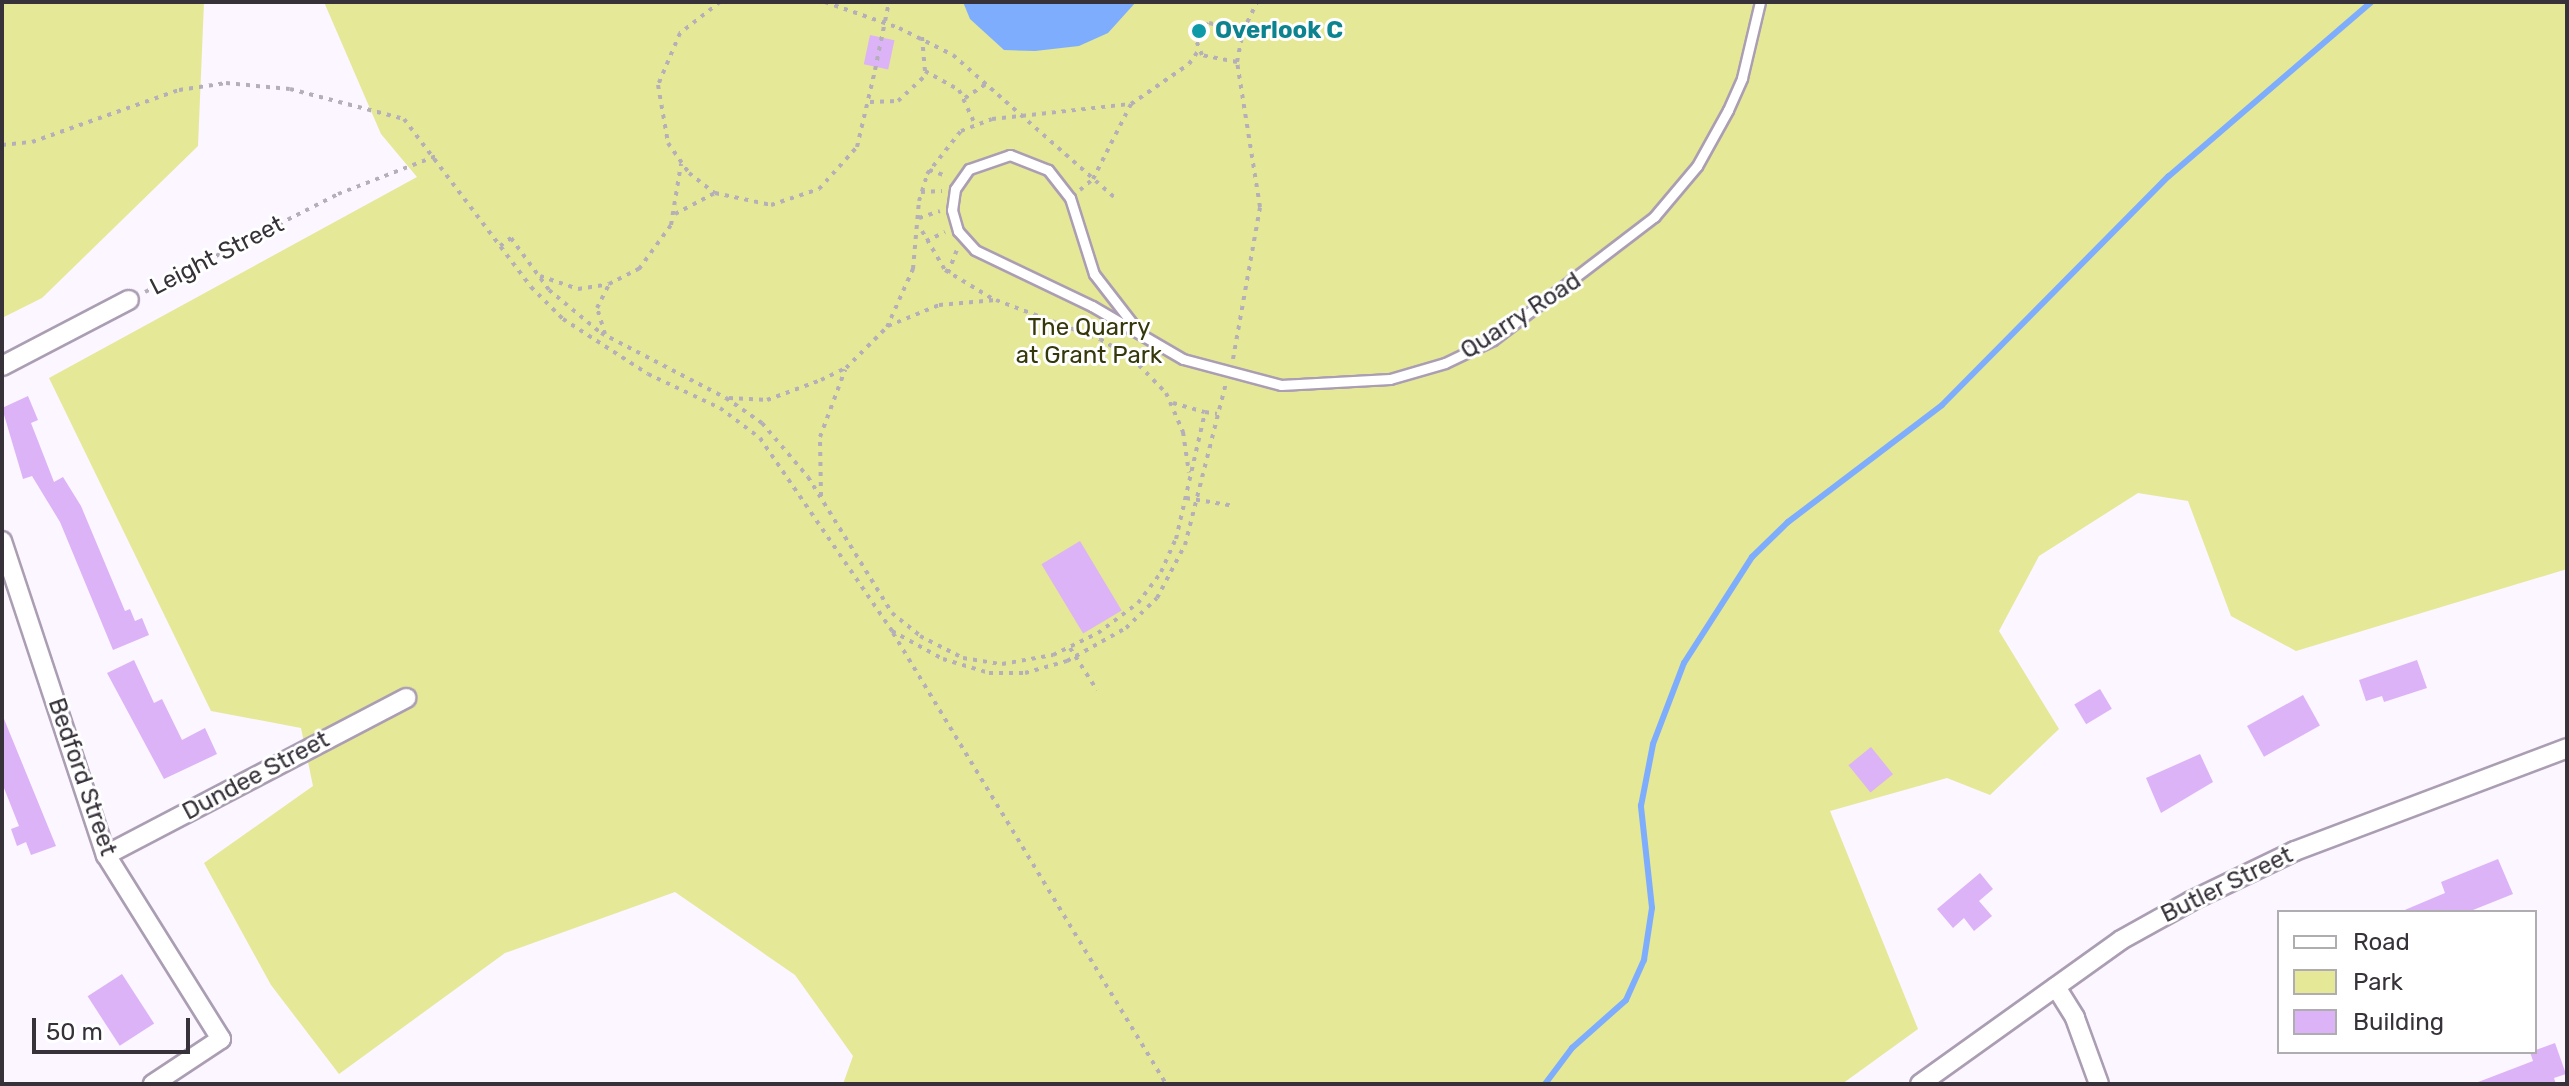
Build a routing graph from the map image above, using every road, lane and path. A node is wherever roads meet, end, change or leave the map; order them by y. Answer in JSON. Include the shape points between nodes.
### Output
{"nodes":[{"id":1,"x":720,"y":2,"type":"edge"},
{"id":2,"x":825,"y":2,"type":"edge"},
{"id":3,"x":889,"y":2,"type":"edge"},
{"id":4,"x":1257,"y":2,"type":"edge"},
{"id":5,"x":1760,"y":2,"type":"edge"},
{"id":6,"x":1243,"y":31,"type":"junction"},
{"id":7,"x":922,"y":37,"type":"junction"},
{"id":8,"x":1198,"y":51,"type":"junction"},
{"id":9,"x":1237,"y":62,"type":"junction"},
{"id":10,"x":927,"y":74,"type":"junction"},
{"id":11,"x":989,"y":82,"type":"junction"},
{"id":12,"x":965,"y":98,"type":"junction"},
{"id":13,"x":869,"y":102,"type":"junction"},
{"id":14,"x":1131,"y":104,"type":"junction"},
{"id":15,"x":1024,"y":114,"type":"junction"},
{"id":16,"x":975,"y":124,"type":"junction"},
{"id":17,"x":2,"y":145,"type":"edge"},
{"id":18,"x":436,"y":156,"type":"junction"},
{"id":19,"x":681,"y":164,"type":"junction"},
{"id":20,"x":1093,"y":179,"type":"junction"},
{"id":21,"x":715,"y":193,"type":"junction"},
{"id":22,"x":1114,"y":197,"type":"dead end"},
{"id":23,"x":1070,"y":198,"type":"junction"},
{"id":24,"x":675,"y":214,"type":"junction"},
{"id":25,"x":920,"y":227,"type":"junction"},
{"id":26,"x":956,"y":227,"type":"junction"},
{"id":27,"x":962,"y":237,"type":"junction"},
{"id":28,"x":926,"y":241,"type":"junction"},
{"id":29,"x":500,"y":246,"type":"junction"},
{"id":30,"x":948,"y":273,"type":"junction"},
{"id":31,"x":538,"y":275,"type":"junction"},
{"id":32,"x":609,"y":284,"type":"junction"},
{"id":33,"x":129,"y":300,"type":"joint"},
{"id":34,"x":996,"y":300,"type":"junction"},
{"id":35,"x":887,"y":327,"type":"junction"},
{"id":36,"x":1139,"y":332,"type":"junction"},
{"id":37,"x":606,"y":336,"type":"junction"},
{"id":38,"x":2,"y":366,"type":"edge"},
{"id":39,"x":846,"y":368,"type":"junction"},
{"id":40,"x":1228,"y":375,"type":"junction"},
{"id":41,"x":726,"y":398,"type":"junction"},
{"id":42,"x":1171,"y":401,"type":"junction"},
{"id":43,"x":1205,"y":412,"type":"junction"},
{"id":44,"x":1217,"y":414,"type":"junction"},
{"id":45,"x":1190,"y":479,"type":"junction"},
{"id":46,"x":1186,"y":498,"type":"junction"},
{"id":47,"x":1197,"y":500,"type":"junction"},
{"id":48,"x":822,"y":501,"type":"junction"},
{"id":49,"x":1234,"y":506,"type":"dead end"},
{"id":50,"x":2,"y":541,"type":"edge"},
{"id":51,"x":892,"y":631,"type":"junction"},
{"id":52,"x":1070,"y":648,"type":"junction"},
{"id":53,"x":1076,"y":657,"type":"junction"},
{"id":54,"x":1097,"y":690,"type":"dead end"},
{"id":55,"x":406,"y":698,"type":"dead end"},
{"id":56,"x":2567,"y":748,"type":"edge"},
{"id":57,"x":106,"y":855,"type":"junction"},
{"id":58,"x":2056,"y":987,"type":"junction"},
{"id":59,"x":153,"y":1084,"type":"edge"},
{"id":60,"x":1166,"y":1084,"type":"edge"},
{"id":61,"x":1920,"y":1084,"type":"edge"},
{"id":62,"x":2099,"y":1084,"type":"edge"}],
"edges":[{"from":1,"to":19,"type":"path","via":[[680,33],[658,85],[661,123]]},
{"from":2,"to":7,"type":"path"},
{"from":3,"to":13,"type":"path","bridge":true},
{"from":4,"to":6,"type":"path"},
{"from":5,"to":40,"type":"lane","name":"Quarry Road","via":[[1742,78],[1697,166],[1640,231],[1508,331],[1445,363],[1365,383],[1304,387]]},
{"from":6,"to":8,"type":"path","via":[[1204,24],[1196,40]]},
{"from":6,"to":9,"type":"path"},
{"from":7,"to":10,"type":"path"},
{"from":7,"to":11,"type":"path"},
{"from":8,"to":9,"type":"path"},
{"from":8,"to":14,"type":"path","via":[[1189,64]]},
{"from":9,"to":40,"type":"path","via":[[1260,207],[1251,278]]},
{"from":10,"to":12,"type":"path"},
{"from":10,"to":13,"type":"path","via":[[898,101]]},
{"from":11,"to":12,"type":"path"},
{"from":11,"to":15,"type":"path"},
{"from":12,"to":16,"type":"path"},
{"from":13,"to":21,"type":"path","via":[[857,147],[819,189],[771,205]]},
{"from":14,"to":15,"type":"path"},
{"from":14,"to":20,"type":"path"},
{"from":15,"to":16,"type":"path"},
{"from":15,"to":20,"type":"path"},
{"from":16,"to":25,"type":"path","via":[[961,131],[931,167],[919,201]]},
{"from":17,"to":18,"type":"path","via":[[32,142],[179,90],[247,83],[391,114],[416,130]]},
{"from":18,"to":29,"type":"path"},
{"from":18,"to":33,"type":"path","name":"Leight Street","via":[[338,194]]},
{"from":19,"to":21,"type":"path"},
{"from":19,"to":24,"type":"path"},
{"from":20,"to":22,"type":"path"},
{"from":20,"to":23,"type":"path"},
{"from":21,"to":24,"type":"path"},
{"from":23,"to":26,"type":"lane","name":"Quarry Road","via":[[1035,161],[996,156],[960,179],[952,201]]},
{"from":23,"to":36,"type":"lane","name":"Quarry Road","via":[[1094,274]]},
{"from":24,"to":32,"type":"path","via":[[647,263]]},
{"from":25,"to":28,"type":"path"},
{"from":25,"to":35,"type":"path","via":[[908,285]]},
{"from":26,"to":27,"type":"lane","name":"Quarry Road"},
{"from":26,"to":28,"type":"path"},
{"from":27,"to":30,"type":"path"},
{"from":27,"to":36,"type":"lane","name":"Quarry Road","via":[[988,259]]},
{"from":28,"to":30,"type":"path"},
{"from":29,"to":31,"type":"path","via":[[511,238]]},
{"from":29,"to":51,"type":"path","via":[[531,287],[579,332],[748,426],[787,474]]},
{"from":30,"to":34,"type":"path"},
{"from":31,"to":32,"type":"path","via":[[565,287]]},
{"from":31,"to":37,"type":"path","via":[[570,310]]},
{"from":32,"to":37,"type":"path","via":[[597,308]]},
{"from":33,"to":38,"type":"street","name":"Leight Street"},
{"from":34,"to":35,"type":"path","via":[[939,305]]},
{"from":34,"to":42,"type":"path","via":[[1118,349],[1147,371]]},
{"from":35,"to":39,"type":"path"},
{"from":36,"to":40,"type":"lane","name":"Quarry Road","via":[[1183,359]]},
{"from":37,"to":41,"type":"path"},
{"from":39,"to":41,"type":"path","via":[[767,400]]},
{"from":39,"to":48,"type":"path","via":[[820,437]]},
{"from":40,"to":44,"type":"path"},
{"from":41,"to":48,"type":"path","via":[[783,445]]},
{"from":42,"to":43,"type":"path"},
{"from":42,"to":45,"type":"path","via":[[1186,445]]},
{"from":43,"to":44,"type":"path"},
{"from":43,"to":45,"type":"path"},
{"from":44,"to":47,"type":"path"},
{"from":45,"to":46,"type":"path"},
{"from":46,"to":47,"type":"path"},
{"from":46,"to":52,"type":"path","via":[[1176,539],[1147,592],[1113,623]]},
{"from":47,"to":49,"type":"path"},
{"from":47,"to":53,"type":"path","via":[[1177,567],[1157,598],[1126,628]]},
{"from":48,"to":52,"type":"path","via":[[883,602],[932,644],[963,658],[1002,664]]},
{"from":50,"to":57,"type":"street","name":"Bedford Street"},
{"from":51,"to":53,"type":"path","via":[[943,659],[989,673],[1025,673]]},
{"from":51,"to":60,"type":"path"},
{"from":52,"to":53,"type":"path"},
{"from":53,"to":54,"type":"path"},
{"from":55,"to":57,"type":"street","name":"Dundee Street"},
{"from":56,"to":58,"type":"street","name":"Butler Street","via":[[2295,851],[2121,940]]},
{"from":57,"to":59,"type":"street","name":"Bedford Street","via":[[221,1039]]},
{"from":58,"to":61,"type":"street","name":"Butler Street"},
{"from":58,"to":62,"type":"street","via":[[2075,1018]]}]}
